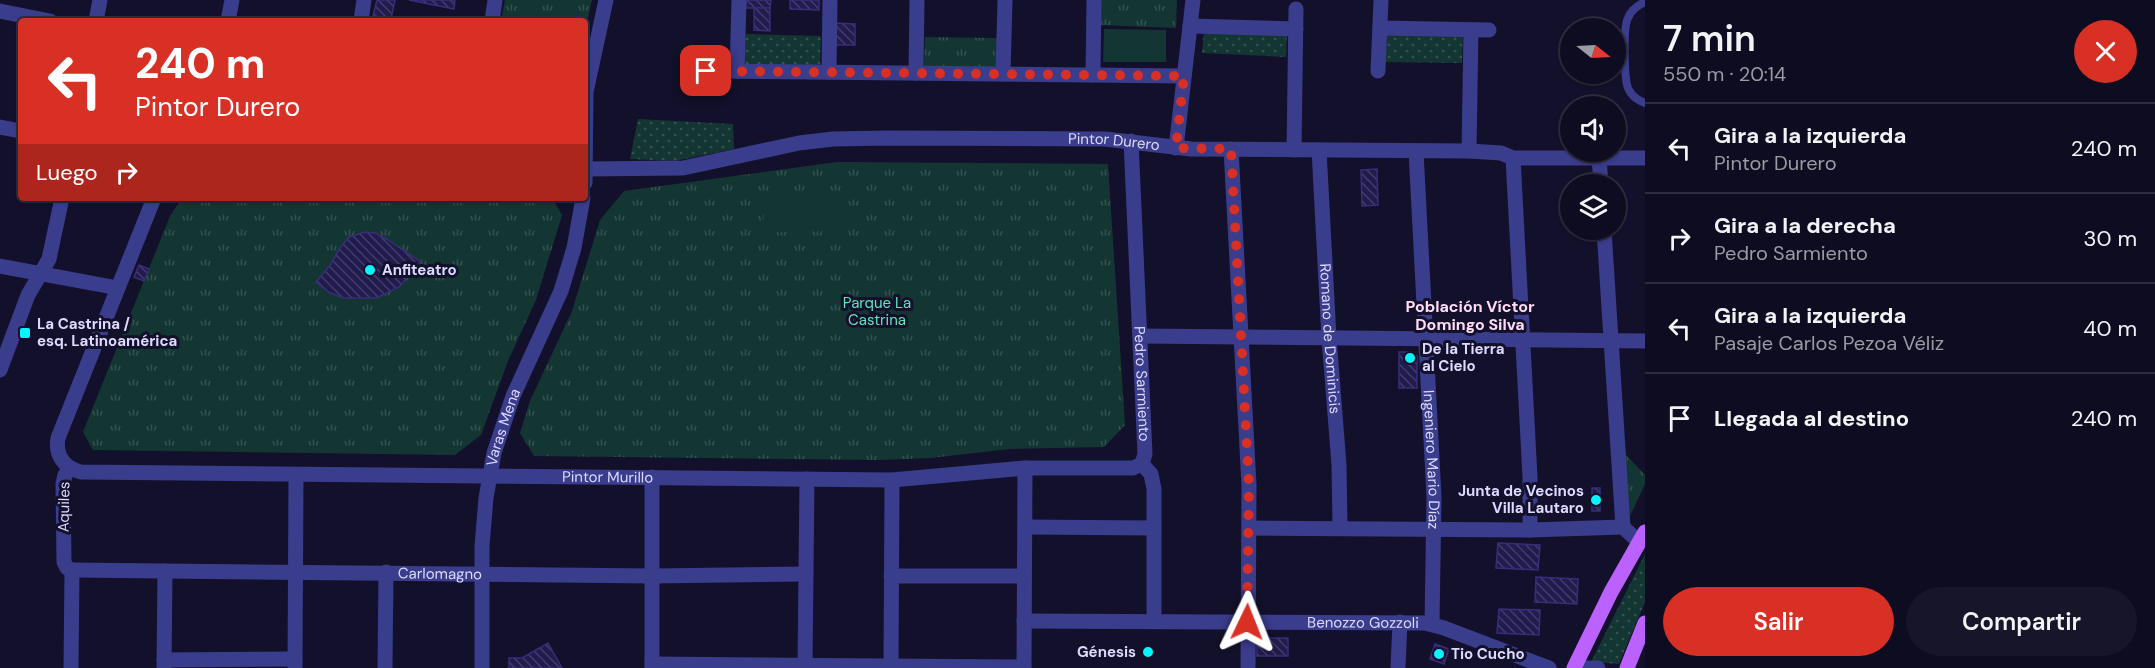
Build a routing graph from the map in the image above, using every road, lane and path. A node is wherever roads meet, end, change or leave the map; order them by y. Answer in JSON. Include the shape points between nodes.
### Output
{"nodes":[{"id":1,"x":100,"y":0,"type":"edge"},
{"id":2,"x":232,"y":0,"type":"edge"},
{"id":3,"x":364,"y":0,"type":"edge"},
{"id":4,"x":495,"y":0,"type":"edge"},
{"id":5,"x":606,"y":0,"type":"edge"},
{"id":6,"x":739,"y":0,"type":"edge"},
{"id":7,"x":831,"y":0,"type":"edge"},
{"id":8,"x":917,"y":0,"type":"edge"},
{"id":9,"x":1005,"y":0,"type":"edge"},
{"id":10,"x":1094,"y":0,"type":"edge"},
{"id":11,"x":1193,"y":0,"type":"edge"},
{"id":12,"x":1382,"y":0,"type":"edge"},
{"id":13,"x":1645,"y":2,"type":"edge"},
{"id":14,"x":1296,"y":9,"type":"dead end"},
{"id":15,"x":0,"y":11,"type":"edge"},
{"id":16,"x":35,"y":18,"type":"edge"},
{"id":17,"x":97,"y":18,"type":"edge"},
{"id":18,"x":229,"y":18,"type":"edge"},
{"id":19,"x":361,"y":18,"type":"edge"},
{"id":20,"x":492,"y":18,"type":"edge"},
{"id":21,"x":1190,"y":26,"type":"junction"},
{"id":22,"x":1380,"y":28,"type":"junction"},
{"id":23,"x":1296,"y":29,"type":"junction"},
{"id":24,"x":1471,"y":30,"type":"junction"},
{"id":25,"x":1489,"y":30,"type":"dead end"},
{"id":26,"x":706,"y":71,"type":"dead end"},
{"id":27,"x":737,"y":71,"type":"junction"},
{"id":28,"x":1378,"y":71,"type":"dead end"},
{"id":29,"x":829,"y":72,"type":"junction"},
{"id":30,"x":916,"y":73,"type":"junction"},
{"id":31,"x":588,"y":74,"type":"edge"},
{"id":32,"x":1003,"y":74,"type":"junction"},
{"id":33,"x":1093,"y":75,"type":"junction"},
{"id":34,"x":1184,"y":76,"type":"junction"},
{"id":35,"x":1645,"y":103,"type":"edge"},
{"id":36,"x":0,"y":127,"type":"edge"},
{"id":37,"x":18,"y":130,"type":"edge"},
{"id":38,"x":1131,"y":141,"type":"junction"},
{"id":39,"x":1469,"y":145,"type":"junction"},
{"id":40,"x":1176,"y":148,"type":"junction"},
{"id":41,"x":1231,"y":149,"type":"junction"},
{"id":42,"x":1294,"y":150,"type":"junction"},
{"id":43,"x":1319,"y":150,"type":"junction"},
{"id":44,"x":1416,"y":151,"type":"junction"},
{"id":45,"x":1513,"y":158,"type":"junction"},
{"id":46,"x":1560,"y":158,"type":"edge"},
{"id":47,"x":1626,"y":158,"type":"edge"},
{"id":48,"x":1645,"y":158,"type":"edge"},
{"id":49,"x":588,"y":174,"type":"edge"},
{"id":50,"x":61,"y":201,"type":"edge"},
{"id":51,"x":153,"y":201,"type":"edge"},
{"id":52,"x":582,"y":201,"type":"edge"},
{"id":53,"x":1605,"y":240,"type":"edge"},
{"id":54,"x":0,"y":266,"type":"edge"},
{"id":55,"x":41,"y":274,"type":"junction"},
{"id":56,"x":118,"y":288,"type":"junction"},
{"id":57,"x":1140,"y":336,"type":"junction"},
{"id":58,"x":1240,"y":337,"type":"junction"},
{"id":59,"x":1329,"y":338,"type":"junction"},
{"id":60,"x":1426,"y":339,"type":"junction"},
{"id":61,"x":1521,"y":339,"type":"junction"},
{"id":62,"x":1611,"y":340,"type":"junction"},
{"id":63,"x":1645,"y":341,"type":"edge"},
{"id":64,"x":0,"y":370,"type":"edge"},
{"id":65,"x":1142,"y":464,"type":"junction"},
{"id":66,"x":70,"y":468,"type":"junction"},
{"id":67,"x":1025,"y":468,"type":"junction"},
{"id":68,"x":296,"y":475,"type":"junction"},
{"id":69,"x":489,"y":477,"type":"junction"},
{"id":70,"x":652,"y":477,"type":"junction"},
{"id":71,"x":807,"y":479,"type":"junction"},
{"id":72,"x":892,"y":480,"type":"junction"},
{"id":73,"x":1025,"y":527,"type":"junction"},
{"id":74,"x":1623,"y":527,"type":"junction"},
{"id":75,"x":1154,"y":528,"type":"junction"},
{"id":76,"x":1250,"y":528,"type":"junction"},
{"id":77,"x":1340,"y":528,"type":"junction"},
{"id":78,"x":1435,"y":529,"type":"junction"},
{"id":79,"x":1530,"y":530,"type":"junction"},
{"id":80,"x":1642,"y":537,"type":"edge"},
{"id":81,"x":72,"y":570,"type":"junction"},
{"id":82,"x":165,"y":571,"type":"junction"},
{"id":83,"x":295,"y":572,"type":"junction"},
{"id":84,"x":386,"y":572,"type":"junction"},
{"id":85,"x":482,"y":573,"type":"junction"},
{"id":86,"x":806,"y":574,"type":"junction"},
{"id":87,"x":653,"y":576,"type":"junction"},
{"id":88,"x":891,"y":576,"type":"junction"},
{"id":89,"x":1024,"y":576,"type":"junction"},
{"id":90,"x":1024,"y":621,"type":"junction"},
{"id":91,"x":1154,"y":621,"type":"junction"},
{"id":92,"x":1247,"y":622,"type":"junction"},
{"id":93,"x":1400,"y":622,"type":"junction"},
{"id":94,"x":1645,"y":623,"type":"edge"},
{"id":95,"x":1432,"y":624,"type":"junction"},
{"id":96,"x":164,"y":664,"type":"edge"},
{"id":97,"x":295,"y":664,"type":"edge"},
{"id":98,"x":652,"y":666,"type":"edge"},
{"id":99,"x":806,"y":666,"type":"junction"},
{"id":100,"x":891,"y":666,"type":"junction"},
{"id":101,"x":837,"y":667,"type":"edge"},
{"id":102,"x":925,"y":667,"type":"edge"},
{"id":103,"x":71,"y":668,"type":"edge"},
{"id":104,"x":385,"y":668,"type":"edge"},
{"id":105,"x":482,"y":668,"type":"edge"},
{"id":106,"x":1024,"y":668,"type":"edge"},
{"id":107,"x":1248,"y":668,"type":"edge"},
{"id":108,"x":1398,"y":668,"type":"edge"},
{"id":109,"x":1549,"y":668,"type":"edge"},
{"id":110,"x":1574,"y":668,"type":"edge"},
{"id":111,"x":1586,"y":668,"type":"edge"},
{"id":112,"x":1598,"y":668,"type":"edge"},
{"id":113,"x":1627,"y":668,"type":"edge"}],
"edges":[{"from":1,"to":17,"type":"street"},
{"from":2,"to":18,"type":"street"},
{"from":3,"to":19,"type":"street"},
{"from":4,"to":20,"type":"street"},
{"from":5,"to":31,"type":"street"},
{"from":6,"to":27,"type":"street"},
{"from":7,"to":29,"type":"street"},
{"from":8,"to":30,"type":"street"},
{"from":9,"to":32,"type":"street"},
{"from":10,"to":33,"type":"street"},
{"from":11,"to":21,"type":"street"},
{"from":12,"to":22,"type":"street"},
{"from":13,"to":35,"type":"lane","via":[[1630,13],[1625,27],[1627,87]]},
{"from":14,"to":23,"type":"street"},
{"from":15,"to":16,"type":"street"},
{"from":21,"to":23,"type":"street"},
{"from":21,"to":34,"type":"street"},
{"from":22,"to":24,"type":"street"},
{"from":22,"to":28,"type":"street"},
{"from":23,"to":42,"type":"street"},
{"from":24,"to":25,"type":"street"},
{"from":24,"to":39,"type":"street"},
{"from":26,"to":27,"type":"street"},
{"from":27,"to":29,"type":"street"},
{"from":29,"to":30,"type":"street"},
{"from":30,"to":32,"type":"street"},
{"from":32,"to":33,"type":"street"},
{"from":33,"to":34,"type":"street"},
{"from":34,"to":40,"type":"street"},
{"from":36,"to":37,"type":"street"},
{"from":38,"to":40,"type":"street","name":"Pintor Durero"},
{"from":38,"to":49,"type":"street","name":"Pintor Durero","via":[[833,140],[782,146],[683,168]]},
{"from":38,"to":57,"type":"street","name":"Pedro Sarmiento"},
{"from":39,"to":44,"type":"street","name":"Pintor Durero"},
{"from":39,"to":45,"type":"street","name":"Pintor Durero"},
{"from":40,"to":41,"type":"street","name":"Pintor Durero"},
{"from":41,"to":42,"type":"street","name":"Pintor Durero"},
{"from":41,"to":58,"type":"street"},
{"from":42,"to":43,"type":"street","name":"Pintor Durero"},
{"from":43,"to":44,"type":"street","name":"Pintor Durero"},
{"from":43,"to":59,"type":"street","name":"Romano de Dominicis"},
{"from":44,"to":60,"type":"street","name":"Ingeniero Mario Díaz"},
{"from":45,"to":46,"type":"street","name":"Pintor Durero"},
{"from":45,"to":61,"type":"street"},
{"from":47,"to":48,"type":"street","name":"Pintor Durero"},
{"from":50,"to":55,"type":"street","via":[[51,254]]},
{"from":51,"to":56,"type":"street"},
{"from":52,"to":69,"type":"street","name":"Varas Mena","via":[[564,282],[513,396]]},
{"from":53,"to":62,"type":"street"},
{"from":54,"to":55,"type":"street"},
{"from":55,"to":56,"type":"street"},
{"from":55,"to":64,"type":"street","via":[[28,295]]},
{"from":56,"to":66,"type":"street","name":"Aquiles","via":[[58,438],[60,458]]},
{"from":57,"to":58,"type":"street"},
{"from":57,"to":65,"type":"street","name":"Pedro Sarmiento","via":[[1145,454]]},
{"from":58,"to":59,"type":"street"},
{"from":58,"to":76,"type":"street"},
{"from":59,"to":60,"type":"street"},
{"from":59,"to":77,"type":"street","name":"Romano de Dominicis"},
{"from":60,"to":61,"type":"street"},
{"from":60,"to":78,"type":"street","name":"Ingeniero Mario Díaz"},
{"from":61,"to":62,"type":"street"},
{"from":61,"to":79,"type":"street"},
{"from":62,"to":63,"type":"street"},
{"from":62,"to":74,"type":"street"},
{"from":65,"to":67,"type":"street","name":"Pintor Murillo","via":[[1133,468]]},
{"from":65,"to":75,"type":"street","name":"Pedro Sarmiento","via":[[1154,483]]},
{"from":66,"to":68,"type":"street","name":"Pintor Murillo","via":[[85,472]]},
{"from":66,"to":81,"type":"street","name":"Aquiles","via":[[63,484],[64,562]]},
{"from":67,"to":72,"type":"street","name":"Pintor Murillo"},
{"from":67,"to":73,"type":"street"},
{"from":68,"to":69,"type":"street","name":"Pintor Murillo"},
{"from":68,"to":83,"type":"street"},
{"from":69,"to":70,"type":"street","name":"Pintor Murillo"},
{"from":69,"to":85,"type":"street","name":"Varas Mena"},
{"from":70,"to":71,"type":"street","name":"Pintor Murillo"},
{"from":70,"to":87,"type":"street"},
{"from":71,"to":72,"type":"street","name":"Pintor Murillo"},
{"from":71,"to":86,"type":"street"},
{"from":72,"to":88,"type":"street"},
{"from":73,"to":75,"type":"street"},
{"from":73,"to":89,"type":"street"},
{"from":74,"to":79,"type":"street"},
{"from":74,"to":80,"type":"street"},
{"from":75,"to":91,"type":"street","name":"Pedro Sarmiento"},
{"from":76,"to":77,"type":"street"},
{"from":76,"to":92,"type":"street"},
{"from":77,"to":78,"type":"street"},
{"from":78,"to":79,"type":"street"},
{"from":78,"to":95,"type":"street","name":"Ingeniero Mario Díaz"},
{"from":80,"to":110,"type":"main road"},
{"from":81,"to":82,"type":"street","name":"Carlomagno"},
{"from":81,"to":103,"type":"street","name":"Aquiles"},
{"from":82,"to":83,"type":"street","name":"Carlomagno"},
{"from":82,"to":96,"type":"street"},
{"from":83,"to":84,"type":"street","name":"Carlomagno"},
{"from":83,"to":97,"type":"street"},
{"from":84,"to":85,"type":"street","name":"Carlomagno"},
{"from":84,"to":104,"type":"street"},
{"from":85,"to":87,"type":"street","name":"Carlomagno"},
{"from":85,"to":105,"type":"street","name":"Varas Mena"},
{"from":86,"to":87,"type":"street","name":"Carlomagno"},
{"from":86,"to":99,"type":"street"},
{"from":87,"to":98,"type":"street"},
{"from":88,"to":89,"type":"street"},
{"from":88,"to":100,"type":"street"},
{"from":89,"to":90,"type":"street"},
{"from":90,"to":91,"type":"street","name":"Benozzo Gozzoli"},
{"from":90,"to":106,"type":"street"},
{"from":91,"to":92,"type":"street","name":"Benozzo Gozzoli"},
{"from":92,"to":93,"type":"street","name":"Benozzo Gozzoli"},
{"from":92,"to":107,"type":"street"},
{"from":93,"to":95,"type":"street","name":"Benozzo Gozzoli"},
{"from":93,"to":108,"type":"street"},
{"from":94,"to":113,"type":"main road"},
{"from":95,"to":109,"type":"street","name":"Benozzo Gozzoli"},
{"from":96,"to":97,"type":"street"},
{"from":98,"to":99,"type":"street"},
{"from":99,"to":101,"type":"street"},
{"from":100,"to":101,"type":"street"},
{"from":100,"to":102,"type":"street"},
{"from":102,"to":106,"type":"street"},
{"from":111,"to":112,"type":"street"}]}
